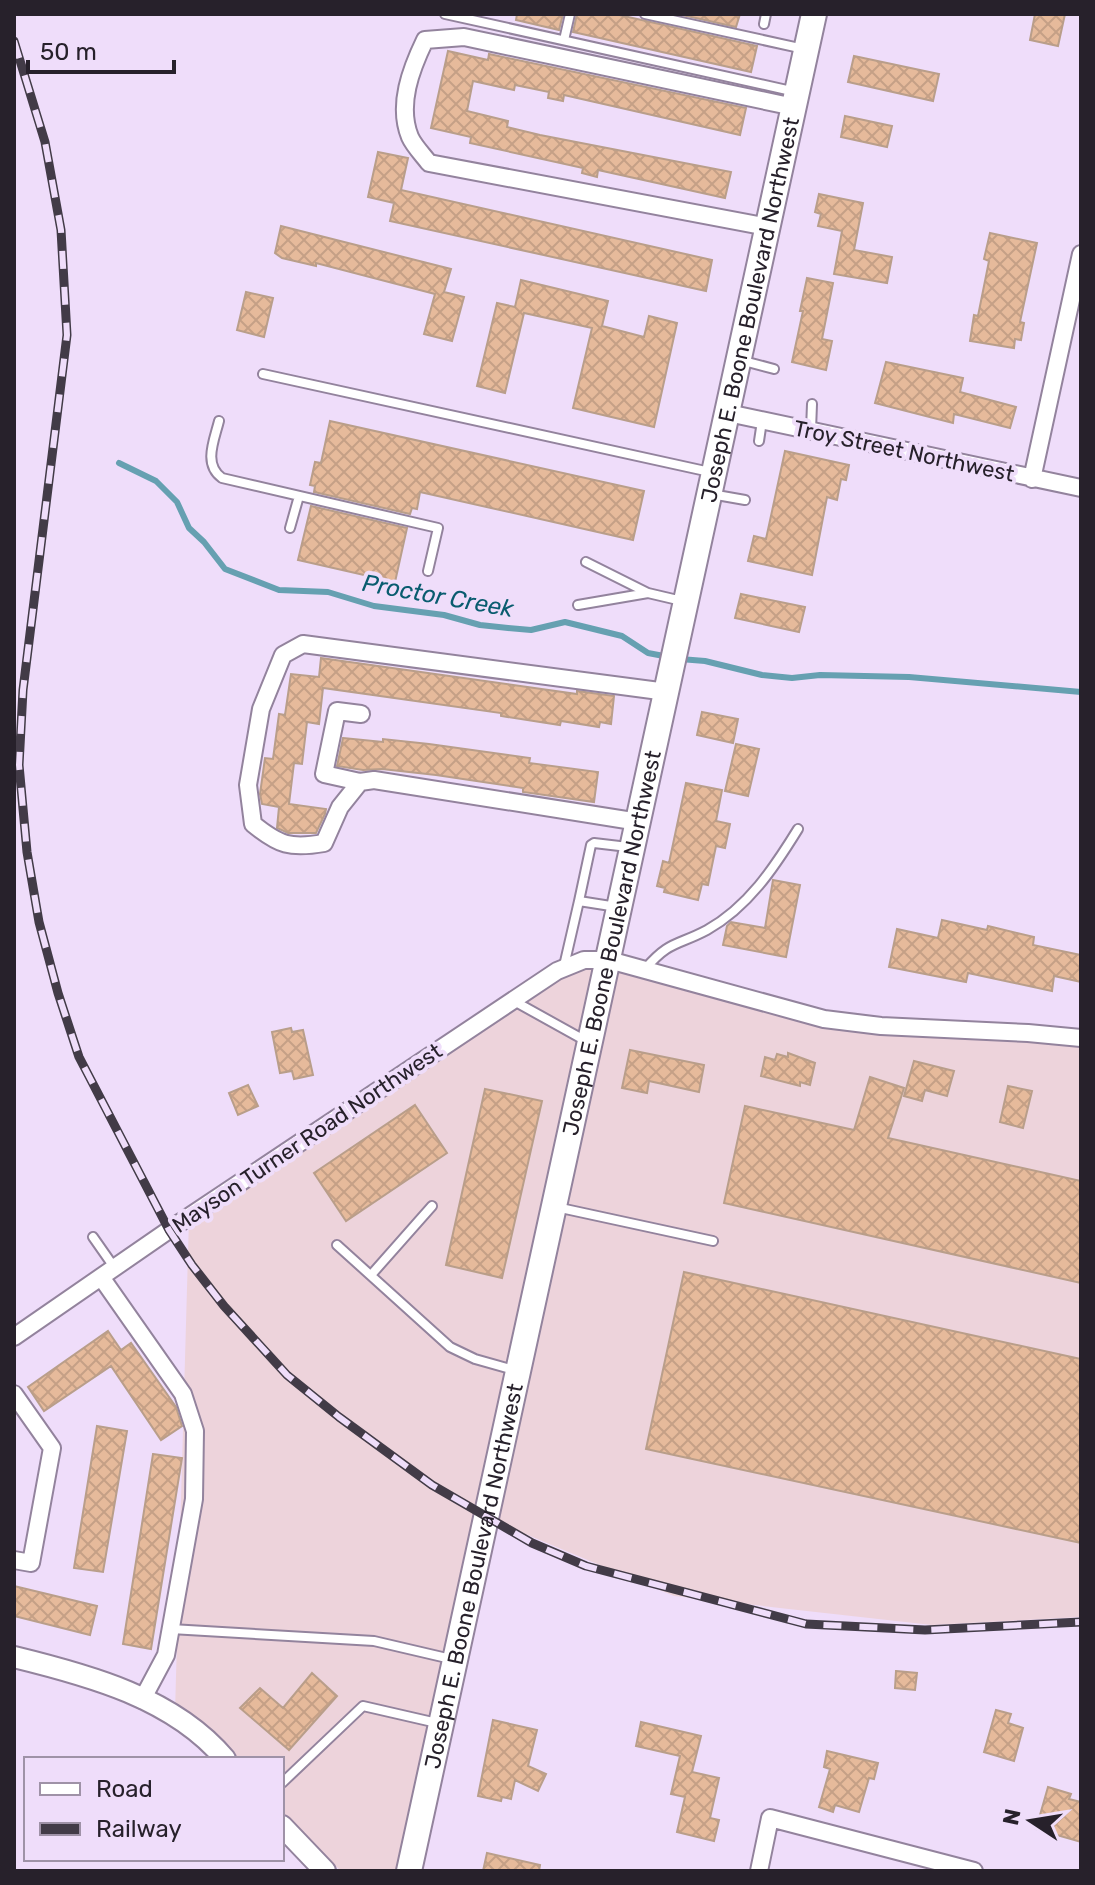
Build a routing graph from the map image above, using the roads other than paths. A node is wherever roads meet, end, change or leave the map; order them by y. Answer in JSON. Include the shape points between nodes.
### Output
{"nodes":[{"id":1,"x":445,"y":14,"type":"edge"},
{"id":2,"x":570,"y":14,"type":"edge"},
{"id":3,"x":645,"y":14,"type":"edge"},
{"id":4,"x":766,"y":14,"type":"edge"},
{"id":5,"x":814,"y":14,"type":"edge"},
{"id":6,"x":764,"y":24,"type":"dead end"},
{"id":7,"x":564,"y":40,"type":"junction"},
{"id":8,"x":806,"y":50,"type":"junction"},
{"id":9,"x":795,"y":100,"type":"junction"},
{"id":10,"x":768,"y":227,"type":"junction"},
{"id":11,"x":1081,"y":254,"type":"edge"},
{"id":12,"x":739,"y":360,"type":"junction"},
{"id":13,"x":774,"y":369,"type":"dead end"},
{"id":14,"x":263,"y":374,"type":"dead end"},
{"id":15,"x":812,"y":404,"type":"dead end"},
{"id":16,"x":728,"y":413,"type":"junction"},
{"id":17,"x":219,"y":421,"type":"dead end"},
{"id":18,"x":762,"y":421,"type":"junction"},
{"id":19,"x":811,"y":431,"type":"junction"},
{"id":20,"x":759,"y":441,"type":"dead end"},
{"id":21,"x":1032,"y":479,"type":"junction"},
{"id":22,"x":712,"y":484,"type":"junction"},
{"id":23,"x":1081,"y":488,"type":"edge"},
{"id":24,"x":299,"y":496,"type":"junction"},
{"id":25,"x":745,"y":500,"type":"dead end"},
{"id":26,"x":290,"y":528,"type":"dead end"},
{"id":27,"x":586,"y":562,"type":"dead end"},
{"id":28,"x":428,"y":571,"type":"dead end"},
{"id":29,"x":648,"y":593,"type":"junction"},
{"id":30,"x":687,"y":602,"type":"junction"},
{"id":31,"x":578,"y":605,"type":"dead end"},
{"id":32,"x":669,"y":683,"type":"junction"},
{"id":33,"x":361,"y":714,"type":"dead end"},
{"id":34,"x":360,"y":782,"type":"junction"},
{"id":35,"x":639,"y":822,"type":"junction"},
{"id":36,"x":798,"y":829,"type":"dead end"},
{"id":37,"x":633,"y":848,"type":"junction"},
{"id":38,"x":579,"y":901,"type":"junction"},
{"id":39,"x":620,"y":907,"type":"junction"},
{"id":40,"x":609,"y":960,"type":"junction"},
{"id":41,"x":564,"y":968,"type":"junction"},
{"id":42,"x":644,"y":970,"type":"junction"},
{"id":43,"x":512,"y":1000,"type":"junction"},
{"id":44,"x":1081,"y":1038,"type":"edge"},
{"id":45,"x":590,"y":1044,"type":"junction"},
{"id":46,"x":432,"y":1206,"type":"dead end"},
{"id":47,"x":555,"y":1207,"type":"junction"},
{"id":48,"x":93,"y":1237,"type":"dead end"},
{"id":49,"x":713,"y":1241,"type":"dead end"},
{"id":50,"x":337,"y":1245,"type":"dead end"},
{"id":51,"x":107,"y":1273,"type":"junction"},
{"id":52,"x":371,"y":1275,"type":"junction"},
{"id":53,"x":14,"y":1337,"type":"edge"},
{"id":54,"x":519,"y":1371,"type":"junction"},
{"id":55,"x":14,"y":1394,"type":"edge"},
{"id":56,"x":14,"y":1560,"type":"edge"},
{"id":57,"x":171,"y":1629,"type":"junction"},
{"id":58,"x":14,"y":1657,"type":"edge"},
{"id":59,"x":455,"y":1659,"type":"junction"},
{"id":60,"x":142,"y":1700,"type":"junction"},
{"id":61,"x":442,"y":1724,"type":"junction"},
{"id":62,"x":223,"y":1757,"type":"edge"},
{"id":63,"x":284,"y":1781,"type":"edge"},
{"id":64,"x":284,"y":1828,"type":"edge"},
{"id":65,"x":325,"y":1871,"type":"edge"},
{"id":66,"x":409,"y":1871,"type":"edge"},
{"id":67,"x":759,"y":1871,"type":"edge"},
{"id":68,"x":974,"y":1871,"type":"edge"}],
"edges":[{"from":1,"to":7,"type":"lane"},
{"from":2,"to":7,"type":"lane"},
{"from":3,"to":8,"type":"lane"},
{"from":4,"to":6,"type":"lane"},
{"from":5,"to":8,"type":"main road","name":"Joseph E. Boone Boulevard Northwest"},
{"from":7,"to":9,"type":"lane"},
{"from":8,"to":9,"type":"main road","name":"Joseph E. Boone Boulevard Northwest"},
{"from":9,"to":10,"type":"main road","name":"Joseph E. Boone Boulevard Northwest"},
{"from":9,"to":10,"type":"street","via":[[464,37],[425,40],[411,68],[405,101],[410,136],[429,163]]},
{"from":10,"to":12,"type":"main road","name":"Joseph E. Boone Boulevard Northwest"},
{"from":11,"to":21,"type":"street"},
{"from":12,"to":13,"type":"lane"},
{"from":12,"to":16,"type":"main road","name":"Joseph E. Boone Boulevard Northwest"},
{"from":14,"to":22,"type":"lane"},
{"from":15,"to":19,"type":"lane"},
{"from":16,"to":18,"type":"street","name":"Troy Street Northwest"},
{"from":16,"to":22,"type":"main road","name":"Joseph E. Boone Boulevard Northwest"},
{"from":17,"to":24,"type":"lane","via":[[210,461],[213,472]]},
{"from":18,"to":19,"type":"street","name":"Troy Street Northwest"},
{"from":18,"to":20,"type":"lane"},
{"from":19,"to":21,"type":"street","name":"Troy Street Northwest"},
{"from":21,"to":23,"type":"street","name":"Troy Street Northwest"},
{"from":22,"to":25,"type":"lane"},
{"from":22,"to":30,"type":"main road","name":"Joseph E. Boone Boulevard Northwest"},
{"from":24,"to":26,"type":"lane"},
{"from":24,"to":28,"type":"lane","via":[[438,528]]},
{"from":27,"to":29,"type":"lane"},
{"from":29,"to":30,"type":"lane"},
{"from":29,"to":31,"type":"lane"},
{"from":30,"to":32,"type":"main road","name":"Joseph E. Boone Boulevard Northwest"},
{"from":32,"to":34,"type":"street","via":[[303,644],[283,655],[261,709],[248,785],[253,824],[274,841],[300,848],[324,843],[340,807]]},
{"from":32,"to":35,"type":"main road","name":"Joseph E. Boone Boulevard Northwest"},
{"from":33,"to":34,"type":"street","via":[[337,711],[324,774]]},
{"from":34,"to":35,"type":"street"},
{"from":35,"to":37,"type":"main road","name":"Joseph E. Boone Boulevard Northwest"},
{"from":36,"to":42,"type":"lane","via":[[772,872],[741,905],[707,929],[660,951]]},
{"from":37,"to":38,"type":"lane","via":[[591,845]]},
{"from":37,"to":39,"type":"main road","name":"Joseph E. Boone Boulevard Northwest"},
{"from":38,"to":39,"type":"lane"},
{"from":38,"to":41,"type":"lane"},
{"from":39,"to":40,"type":"main road","name":"Joseph E. Boone Boulevard Northwest"},
{"from":40,"to":41,"type":"street","name":"Mayson Turner Road Northwest","via":[[584,960]]},
{"from":40,"to":42,"type":"street"},
{"from":40,"to":45,"type":"main road","name":"Joseph E. Boone Boulevard Northwest"},
{"from":41,"to":43,"type":"street","name":"Mayson Turner Road Northwest"},
{"from":42,"to":44,"type":"street","via":[[824,1019]]},
{"from":43,"to":45,"type":"lane"},
{"from":43,"to":51,"type":"street","name":"Mayson Turner Road Northwest"},
{"from":45,"to":47,"type":"main road","name":"Joseph E. Boone Boulevard Northwest"},
{"from":46,"to":52,"type":"lane"},
{"from":47,"to":49,"type":"lane"},
{"from":47,"to":54,"type":"main road","name":"Joseph E. Boone Boulevard Northwest"},
{"from":48,"to":51,"type":"lane"},
{"from":50,"to":52,"type":"lane"},
{"from":51,"to":53,"type":"street","name":"Mayson Turner Road Northwest"},
{"from":51,"to":57,"type":"street","via":[[183,1394],[195,1431],[194,1499]]},
{"from":52,"to":54,"type":"lane","via":[[450,1347]]},
{"from":54,"to":59,"type":"main road","name":"Joseph E. Boone Boulevard Northwest"},
{"from":55,"to":56,"type":"street","via":[[52,1448],[31,1563]]},
{"from":57,"to":59,"type":"lane","via":[[374,1641]]},
{"from":57,"to":60,"type":"street","via":[[166,1655]]},
{"from":58,"to":60,"type":"street","via":[[76,1672]]},
{"from":59,"to":61,"type":"main road","name":"Joseph E. Boone Boulevard Northwest"},
{"from":60,"to":62,"type":"street","via":[[173,1715]]},
{"from":61,"to":63,"type":"lane","via":[[363,1706]]},
{"from":61,"to":66,"type":"main road","name":"Joseph E. Boone Boulevard Northwest"},
{"from":64,"to":65,"type":"street"},
{"from":67,"to":68,"type":"street","via":[[770,1818]]}]}
